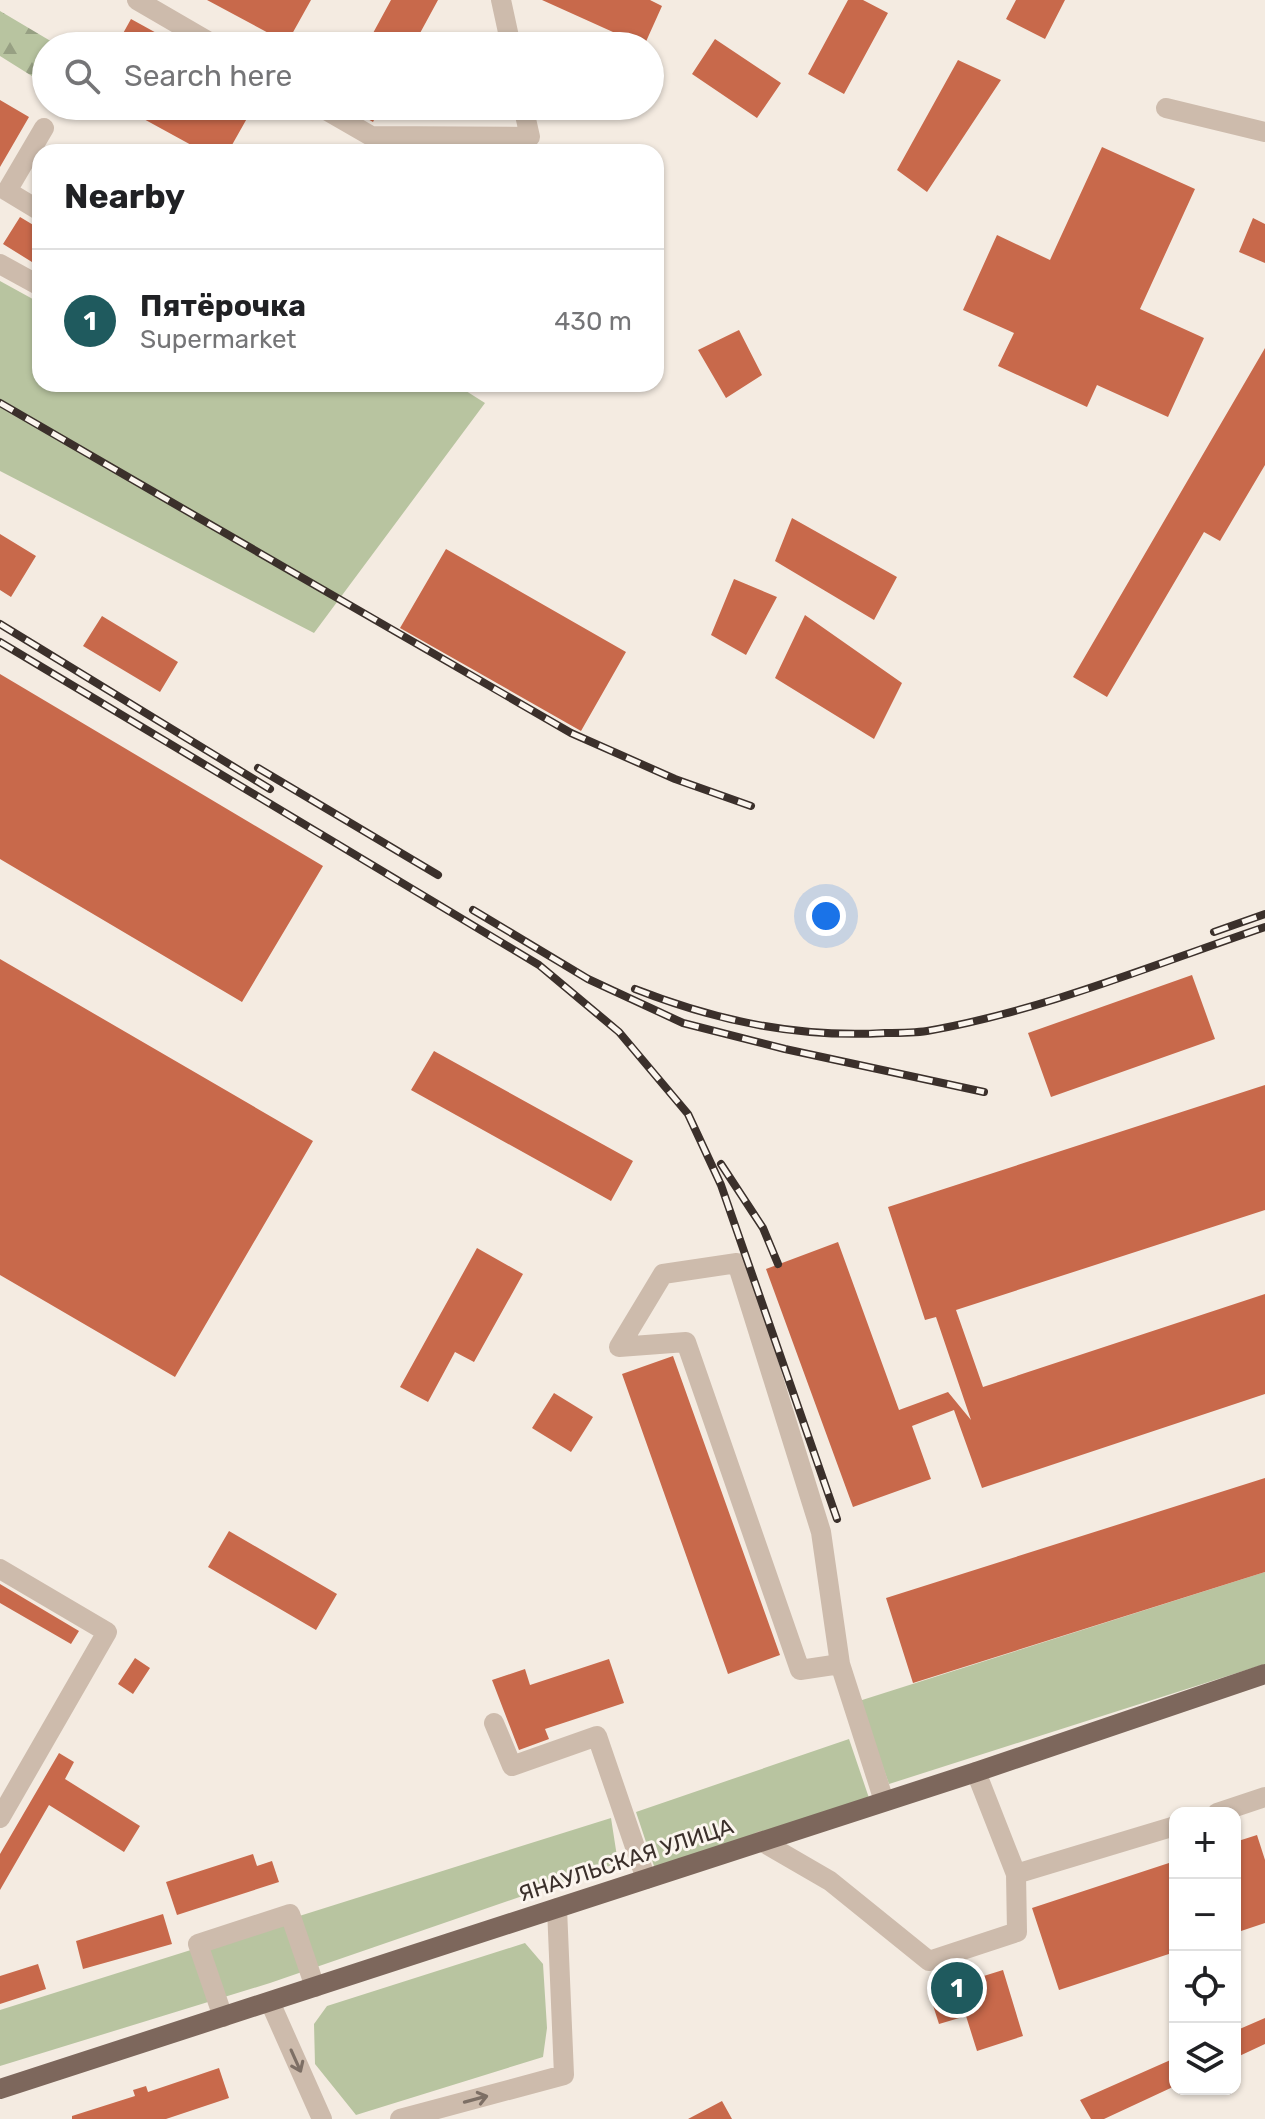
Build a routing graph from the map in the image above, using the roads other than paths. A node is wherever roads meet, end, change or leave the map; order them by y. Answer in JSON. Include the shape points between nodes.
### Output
{"nodes":[{"id":1,"x":137,"y":0,"type":"edge"},
{"id":2,"x":501,"y":0,"type":"edge"},
{"id":3,"x":192,"y":32,"type":"edge"},
{"id":4,"x":508,"y":32,"type":"edge"},
{"id":5,"x":1166,"y":108,"type":"dead end"},
{"id":6,"x":343,"y":120,"type":"edge"},
{"id":7,"x":526,"y":120,"type":"edge"},
{"id":8,"x":44,"y":128,"type":"dead end"},
{"id":9,"x":1265,"y":132,"type":"edge"},
{"id":10,"x":35,"y":144,"type":"edge"},
{"id":11,"x":32,"y":149,"type":"edge"},
{"id":12,"x":4,"y":198,"type":"edge"},
{"id":13,"x":32,"y":208,"type":"edge"},
{"id":14,"x":0,"y":264,"type":"edge"},
{"id":15,"x":32,"y":282,"type":"edge"},
{"id":16,"x":0,"y":1569,"type":"edge"},
{"id":17,"x":840,"y":1664,"type":"junction"},
{"id":18,"x":1265,"y":1674,"type":"edge"},
{"id":19,"x":494,"y":1723,"type":"dead end"},
{"id":20,"x":976,"y":1772,"type":"junction"},
{"id":21,"x":1265,"y":1797,"type":"edge"},
{"id":22,"x":884,"y":1801,"type":"junction"},
{"id":23,"x":1235,"y":1807,"type":"edge"},
{"id":24,"x":0,"y":1818,"type":"edge"},
{"id":25,"x":1169,"y":1828,"type":"edge"},
{"id":26,"x":761,"y":1841,"type":"junction"},
{"id":27,"x":1016,"y":1874,"type":"junction"},
{"id":28,"x":646,"y":1879,"type":"junction"},
{"id":29,"x":557,"y":1908,"type":"junction"},
{"id":30,"x":315,"y":1987,"type":"junction"},
{"id":31,"x":270,"y":2002,"type":"junction"},
{"id":32,"x":223,"y":2017,"type":"junction"},
{"id":33,"x":0,"y":2089,"type":"edge"},
{"id":34,"x":322,"y":2119,"type":"edge"},
{"id":35,"x":400,"y":2119,"type":"edge"}],
"edges":[{"from":1,"to":3,"type":"lane"},
{"from":2,"to":4,"type":"lane"},
{"from":5,"to":9,"type":"lane"},
{"from":6,"to":7,"type":"lane","via":[[371,136],[530,137]]},
{"from":8,"to":10,"type":"lane"},
{"from":11,"to":12,"type":"lane"},
{"from":12,"to":13,"type":"lane"},
{"from":14,"to":15,"type":"lane"},
{"from":16,"to":24,"type":"lane","via":[[107,1632]]},
{"from":17,"to":17,"type":"lane","via":[[800,1670],[686,1342],[619,1347],[663,1274],[737,1263],[821,1532]]},
{"from":17,"to":22,"type":"lane"},
{"from":18,"to":20,"type":"main road","name":"ЯНАУЛЬСКАЯ УЛИЦА"},
{"from":19,"to":28,"type":"lane","via":[[512,1766],[597,1736]]},
{"from":20,"to":22,"type":"main road","name":"ЯНАУЛЬСКАЯ УЛИЦА"},
{"from":20,"to":27,"type":"lane"},
{"from":21,"to":23,"type":"lane"},
{"from":22,"to":26,"type":"main road","name":"ЯНАУЛЬСКАЯ УЛИЦА"},
{"from":25,"to":27,"type":"lane"},
{"from":26,"to":27,"type":"lane","via":[[830,1881],[929,1961],[1017,1932]]},
{"from":26,"to":28,"type":"main road","name":"ЯНАУЛЬСКАЯ УЛИЦА"},
{"from":28,"to":29,"type":"main road","name":"ЯНАУЛЬСКАЯ УЛИЦА"},
{"from":29,"to":30,"type":"main road","name":"ЯНАУЛЬСКАЯ УЛИЦА"},
{"from":35,"to":29,"type":"lane","one_way":true,"via":[[564,2075]]},
{"from":30,"to":31,"type":"main road","name":"ЯНАУЛЬСКАЯ УЛИЦА"},
{"from":30,"to":32,"type":"lane","via":[[290,1914],[198,1944]]},
{"from":31,"to":32,"type":"main road","name":"ЯНАУЛЬСКАЯ УЛИЦА"},
{"from":31,"to":34,"type":"lane","one_way":true},
{"from":32,"to":33,"type":"main road","name":"ЯНАУЛЬСКАЯ УЛИЦА"}]}
